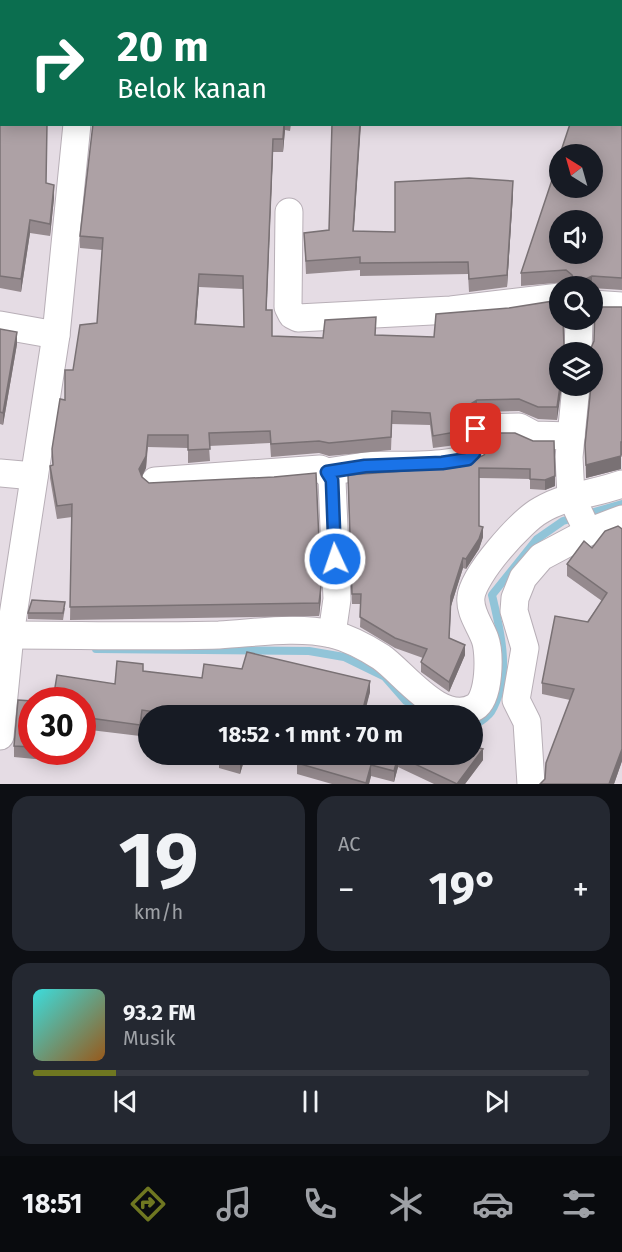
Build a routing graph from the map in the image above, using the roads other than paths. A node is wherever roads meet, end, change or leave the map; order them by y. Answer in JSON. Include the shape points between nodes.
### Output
{"nodes":[{"id":1,"x":76,"y":126,"type":"edge"},
{"id":2,"x":289,"y":212,"type":"dead end"},
{"id":3,"x":549,"y":298,"type":"edge"},
{"id":4,"x":603,"y":305,"type":"edge"},
{"id":5,"x":622,"y":306,"type":"edge"},
{"id":6,"x":0,"y":325,"type":"edge"},
{"id":7,"x":56,"y":335,"type":"junction"},
{"id":8,"x":575,"y":396,"type":"edge"},
{"id":9,"x":571,"y":436,"type":"junction"},
{"id":10,"x":327,"y":472,"type":"junction"},
{"id":11,"x":0,"y":473,"type":"edge"},
{"id":12,"x":34,"y":476,"type":"junction"},
{"id":13,"x":156,"y":481,"type":"edge"},
{"id":14,"x":622,"y":484,"type":"edge"},
{"id":15,"x":579,"y":513,"type":"junction"},
{"id":16,"x":622,"y":519,"type":"edge"},
{"id":17,"x":332,"y":634,"type":"junction"},
{"id":18,"x":8,"y":661,"type":"junction"},
{"id":19,"x":0,"y":736,"type":"edge"},
{"id":20,"x":531,"y":784,"type":"edge"}],
"edges":[{"from":1,"to":7,"type":"street"},
{"from":2,"to":3,"type":"street","via":[[288,307],[291,315],[298,318],[451,310]]},
{"from":4,"to":5,"type":"street"},
{"from":6,"to":7,"type":"street"},
{"from":7,"to":12,"type":"street"},
{"from":8,"to":9,"type":"street"},
{"from":9,"to":10,"type":"street","via":[[534,435],[519,427],[478,428],[470,435],[474,453],[468,459]]},
{"from":9,"to":15,"type":"street"},
{"from":10,"to":13,"type":"street","via":[[320,469]]},
{"from":10,"to":17,"type":"street","via":[[332,480],[337,599]]},
{"from":11,"to":12,"type":"street"},
{"from":12,"to":18,"type":"street"},
{"from":14,"to":15,"type":"street"},
{"from":15,"to":16,"type":"street"},
{"from":15,"to":17,"type":"street","via":[[541,510],[517,528],[475,585],[470,601],[489,652],[485,690],[476,706],[447,709],[432,703],[382,658]]},
{"from":15,"to":20,"type":"street","via":[[523,578],[515,598],[514,611],[525,648],[516,700],[527,722]]},
{"from":17,"to":18,"type":"street","via":[[279,630],[218,635]]},
{"from":18,"to":19,"type":"street"}]}
